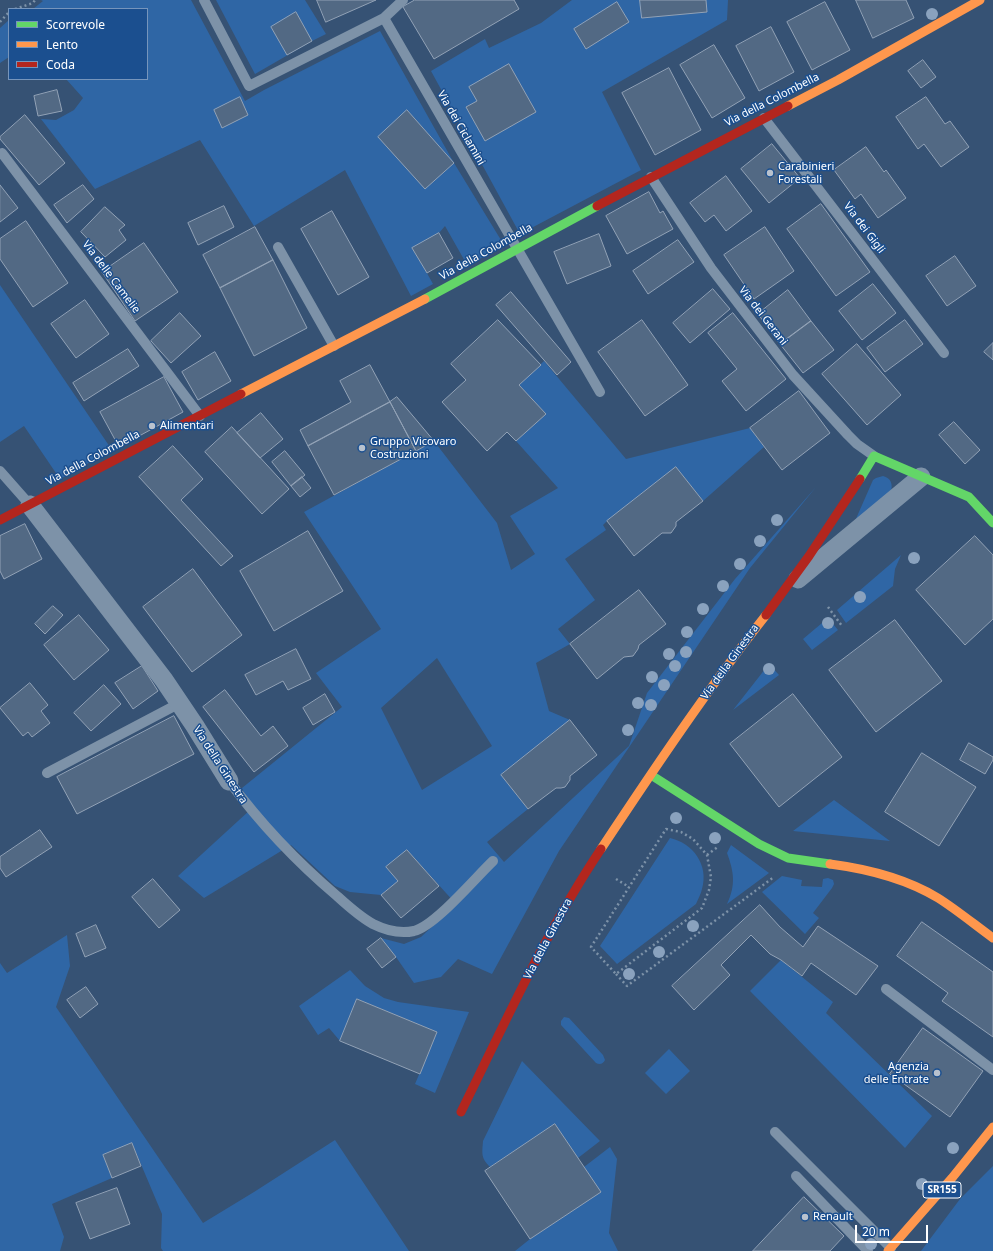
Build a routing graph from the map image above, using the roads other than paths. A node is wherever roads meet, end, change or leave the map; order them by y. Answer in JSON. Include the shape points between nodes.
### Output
{"nodes":[{"id":1,"x":204,"y":0,"type":"edge"},
{"id":2,"x":403,"y":0,"type":"edge"},
{"id":3,"x":980,"y":0,"type":"edge"},
{"id":4,"x":384,"y":18,"type":"junction"},
{"id":5,"x":764,"y":118,"type":"junction"},
{"id":6,"x":2,"y":153,"type":"dead end"},
{"id":7,"x":651,"y":177,"type":"junction"},
{"id":8,"x":278,"y":247,"type":"dead end"},
{"id":9,"x":517,"y":249,"type":"junction"},
{"id":10,"x":334,"y":346,"type":"junction"},
{"id":11,"x":944,"y":354,"type":"dead end"},
{"id":12,"x":600,"y":392,"type":"dead end"},
{"id":13,"x":200,"y":416,"type":"junction"},
{"id":14,"x":874,"y":456,"type":"junction"},
{"id":15,"x":0,"y":471,"type":"edge"},
{"id":16,"x":921,"y":477,"type":"junction"},
{"id":17,"x":30,"y":505,"type":"junction"},
{"id":18,"x":0,"y":520,"type":"edge"},
{"id":19,"x":993,"y":523,"type":"edge"},
{"id":20,"x":785,"y":590,"type":"junction"},
{"id":21,"x":180,"y":703,"type":"junction"},
{"id":22,"x":47,"y":773,"type":"dead end"},
{"id":23,"x":651,"y":775,"type":"junction"},
{"id":24,"x":229,"y":781,"type":"joint"},
{"id":25,"x":492,"y":861,"type":"dead end"},
{"id":26,"x":993,"y":938,"type":"edge"},
{"id":27,"x":886,"y":989,"type":"dead end"},
{"id":28,"x":993,"y":1070,"type":"edge"},
{"id":29,"x":461,"y":1112,"type":"dead end"},
{"id":30,"x":993,"y":1127,"type":"edge"},
{"id":31,"x":775,"y":1132,"type":"dead end"},
{"id":32,"x":796,"y":1176,"type":"dead end"},
{"id":33,"x":890,"y":1250,"type":"edge"},
{"id":34,"x":868,"y":1251,"type":"edge"}],
"edges":[{"from":1,"to":4,"type":"lane","via":[[249,86]]},
{"from":2,"to":4,"type":"lane"},
{"from":3,"to":5,"type":"street","name":"Via della Colombella"},
{"from":4,"to":9,"type":"lane","name":"Via dei Ciclamini"},
{"from":5,"to":7,"type":"street","name":"Via della Colombella"},
{"from":5,"to":11,"type":"lane","name":"Via dei Gigli"},
{"from":6,"to":13,"type":"lane","name":"Via delle Camelie"},
{"from":7,"to":9,"type":"street","name":"Via della Colombella"},
{"from":7,"to":14,"type":"lane","name":"Via dei Gerani","via":[[716,274],[793,375],[848,435]]},
{"from":8,"to":10,"type":"lane"},
{"from":9,"to":10,"type":"street","name":"Via della Colombella"},
{"from":9,"to":12,"type":"lane","name":"Via dei Ciclamini"},
{"from":10,"to":13,"type":"street","name":"Via della Colombella"},
{"from":13,"to":17,"type":"street","name":"Via della Colombella"},
{"from":14,"to":16,"type":"street"},
{"from":14,"to":20,"type":"street","name":"Via della Ginestra"},
{"from":15,"to":17,"type":"lane"},
{"from":16,"to":19,"type":"street","via":[[969,497]]},
{"from":16,"to":20,"type":"street","name":"Via della Ginestra"},
{"from":17,"to":18,"type":"street","name":"Via della Colombella"},
{"from":17,"to":21,"type":"street","name":"Via della Ginestra"},
{"from":20,"to":23,"type":"street","name":"Via della Ginestra","via":[[722,672]]},
{"from":21,"to":22,"type":"lane"},
{"from":21,"to":24,"type":"street","name":"Via della Ginestra"},
{"from":23,"to":26,"type":"street","via":[[759,844],[788,858],[852,867],[909,883],[938,898]]},
{"from":23,"to":29,"type":"street","name":"Via della Ginestra","via":[[564,908]]},
{"from":24,"to":25,"type":"lane","name":"Via della Ginestra","via":[[250,810],[326,886],[372,924],[387,929],[402,932],[415,931],[427,926]]},
{"from":27,"to":28,"type":"lane"},
{"from":30,"to":33,"type":"street","number":"SR155"},
{"from":31,"to":33,"type":"lane"},
{"from":32,"to":34,"type":"lane"}]}
